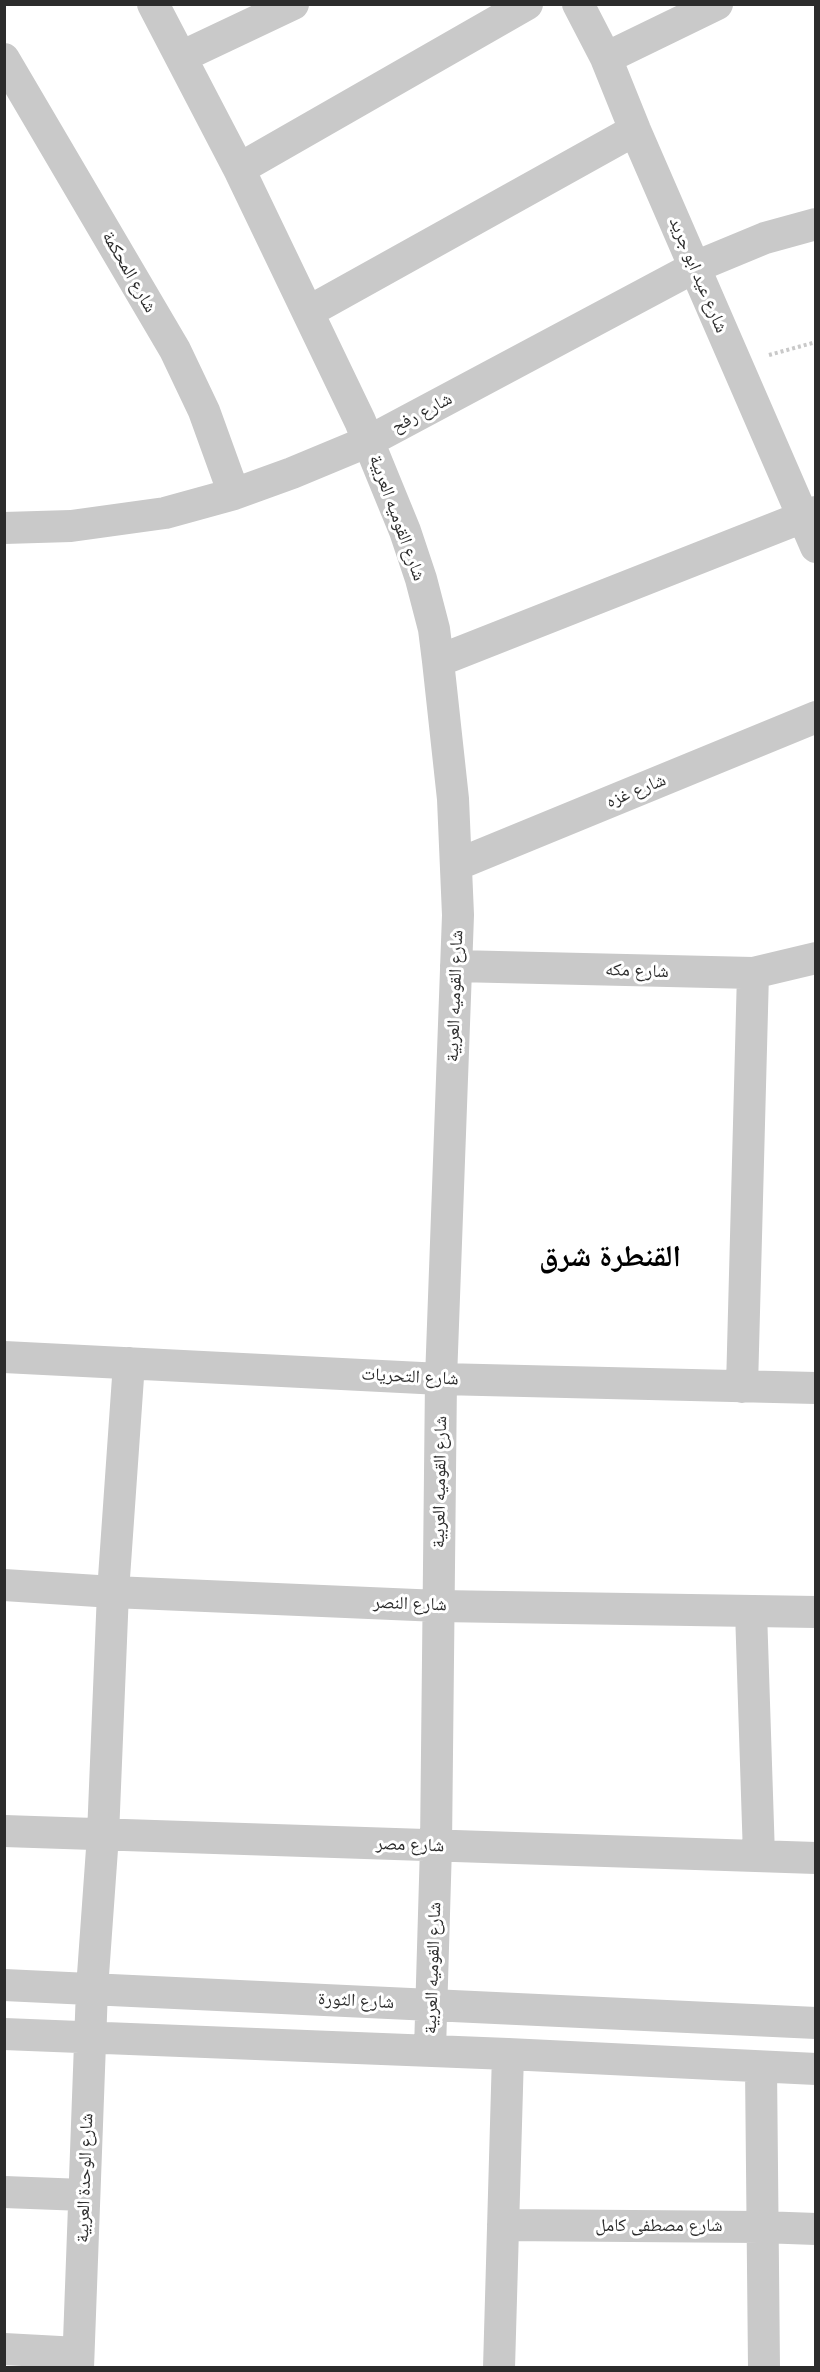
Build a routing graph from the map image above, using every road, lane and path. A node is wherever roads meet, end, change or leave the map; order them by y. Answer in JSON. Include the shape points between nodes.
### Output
{"nodes":[{"id":1,"x":153,"y":4,"type":"edge"},
{"id":2,"x":293,"y":4,"type":"edge"},
{"id":3,"x":527,"y":4,"type":"edge"},
{"id":4,"x":579,"y":4,"type":"edge"},
{"id":5,"x":717,"y":4,"type":"edge"},
{"id":6,"x":181,"y":57,"type":"junction"},
{"id":7,"x":606,"y":58,"type":"junction"},
{"id":8,"x":4,"y":59,"type":"edge"},
{"id":9,"x":635,"y":130,"type":"junction"},
{"id":10,"x":239,"y":170,"type":"junction"},
{"id":11,"x":816,"y":225,"type":"edge"},
{"id":12,"x":695,"y":267,"type":"junction"},
{"id":13,"x":308,"y":312,"type":"junction"},
{"id":14,"x":816,"y":342,"type":"edge"},
{"id":15,"x":737,"y":364,"type":"junction"},
{"id":16,"x":369,"y":441,"type":"junction"},
{"id":17,"x":234,"y":494,"type":"junction"},
{"id":18,"x":809,"y":514,"type":"edge"},
{"id":19,"x":4,"y":528,"type":"edge"},
{"id":20,"x":816,"y":547,"type":"edge"},
{"id":21,"x":438,"y":661,"type":"junction"},
{"id":22,"x":816,"y":717,"type":"edge"},
{"id":23,"x":456,"y":865,"type":"junction"},
{"id":24,"x":816,"y":958,"type":"edge"},
{"id":25,"x":456,"y":966,"type":"junction"},
{"id":26,"x":753,"y":973,"type":"junction"},
{"id":27,"x":4,"y":1357,"type":"edge"},
{"id":28,"x":129,"y":1364,"type":"junction"},
{"id":29,"x":441,"y":1379,"type":"junction"},
{"id":30,"x":742,"y":1387,"type":"junction"},
{"id":31,"x":816,"y":1388,"type":"edge"},
{"id":32,"x":4,"y":1585,"type":"edge"},
{"id":33,"x":113,"y":1592,"type":"junction"},
{"id":34,"x":439,"y":1606,"type":"junction"},
{"id":35,"x":751,"y":1611,"type":"junction"},
{"id":36,"x":816,"y":1612,"type":"edge"},
{"id":37,"x":4,"y":1831,"type":"edge"},
{"id":38,"x":102,"y":1835,"type":"junction"},
{"id":39,"x":436,"y":1846,"type":"junction"},
{"id":40,"x":759,"y":1856,"type":"junction"},
{"id":41,"x":816,"y":1858,"type":"edge"},
{"id":42,"x":4,"y":1985,"type":"edge"},
{"id":43,"x":92,"y":1989,"type":"junction"},
{"id":44,"x":431,"y":2004,"type":"junction"},
{"id":45,"x":816,"y":2023,"type":"edge"},
{"id":46,"x":4,"y":2034,"type":"edge"},
{"id":47,"x":90,"y":2037,"type":"junction"},
{"id":48,"x":430,"y":2050,"type":"junction"},
{"id":49,"x":508,"y":2054,"type":"junction"},
{"id":50,"x":761,"y":2067,"type":"junction"},
{"id":51,"x":816,"y":2069,"type":"edge"},
{"id":52,"x":4,"y":2192,"type":"edge"},
{"id":53,"x":84,"y":2195,"type":"junction"},
{"id":54,"x":503,"y":2225,"type":"junction"},
{"id":55,"x":761,"y":2227,"type":"junction"},
{"id":56,"x":816,"y":2229,"type":"edge"},
{"id":57,"x":4,"y":2349,"type":"edge"},
{"id":58,"x":78,"y":2360,"type":"edge"},
{"id":59,"x":499,"y":2367,"type":"edge"},
{"id":60,"x":764,"y":2367,"type":"edge"}],
"edges":[{"from":1,"to":6,"type":"street","name":"شارع القوميه العربية"},
{"from":2,"to":6,"type":"street"},
{"from":3,"to":10,"type":"street"},
{"from":4,"to":7,"type":"street","name":"شارع عيد ابو جريد"},
{"from":5,"to":7,"type":"street"},
{"from":6,"to":10,"type":"street","name":"شارع القوميه العربية"},
{"from":7,"to":9,"type":"street","name":"شارع عيد ابو جريد"},
{"from":8,"to":17,"type":"street","name":"شارع المحكمة","via":[[175,350],[204,411]]},
{"from":9,"to":12,"type":"street","name":"شارع عيد ابو جريد"},
{"from":9,"to":13,"type":"street"},
{"from":10,"to":13,"type":"street","name":"شارع القوميه العربية"},
{"from":11,"to":12,"type":"street","name":"شارع رفح","via":[[765,238]]},
{"from":12,"to":15,"type":"street","name":"شارع عيد ابو جريد"},
{"from":12,"to":16,"type":"street","name":"شارع رفح"},
{"from":13,"to":16,"type":"street","name":"شارع القوميه العربية"},
{"from":14,"to":15,"type":"path"},
{"from":15,"to":18,"type":"street","name":"شارع عيد ابو جريد"},
{"from":16,"to":17,"type":"street","name":"شارع رفح"},
{"from":16,"to":21,"type":"street","name":"شارع القوميه العربية","via":[[421,579]]},
{"from":17,"to":19,"type":"street","name":"شارع رفح","via":[[165,513],[116,521]]},
{"from":18,"to":20,"type":"street","name":"شارع عيد ابو جريد"},
{"from":18,"to":21,"type":"street"},
{"from":21,"to":23,"type":"street","name":"شارع القوميه العربية","via":[[446,714]]},
{"from":22,"to":23,"type":"street","name":"شارع غزه"},
{"from":23,"to":25,"type":"street","name":"شارع القوميه العربية"},
{"from":24,"to":26,"type":"street","name":"شارع مكه"},
{"from":25,"to":26,"type":"street","name":"شارع مكه"},
{"from":25,"to":29,"type":"street","name":"شارع القوميه العربية"},
{"from":26,"to":30,"type":"street"},
{"from":27,"to":28,"type":"street","name":"شارع التحريات"},
{"from":28,"to":29,"type":"street","name":"شارع التحريات"},
{"from":28,"to":33,"type":"street","name":"شارع الوحدة العربية"},
{"from":29,"to":30,"type":"street","name":"شارع التحريات"},
{"from":29,"to":34,"type":"street","name":"شارع القوميه العربية"},
{"from":30,"to":31,"type":"street","name":"شارع التحريات"},
{"from":32,"to":33,"type":"street","name":"شارع النصر"},
{"from":33,"to":34,"type":"street","name":"شارع النصر"},
{"from":33,"to":38,"type":"street","name":"شارع الوحدة العربية"},
{"from":34,"to":35,"type":"street","name":"شارع النصر"},
{"from":34,"to":39,"type":"street","name":"شارع القوميه العربية"},
{"from":35,"to":36,"type":"street","name":"شارع النصر"},
{"from":35,"to":40,"type":"street"},
{"from":37,"to":38,"type":"street","name":"شارع مصر"},
{"from":38,"to":39,"type":"street","name":"شارع مصر"},
{"from":38,"to":43,"type":"street","name":"شارع الوحدة العربية"},
{"from":39,"to":40,"type":"street","name":"شارع مصر"},
{"from":39,"to":44,"type":"street","name":"شارع القوميه العربية"},
{"from":40,"to":41,"type":"street","name":"شارع مصر"},
{"from":42,"to":43,"type":"street","name":"شارع الثورة"},
{"from":43,"to":44,"type":"street","name":"شارع الثورة"},
{"from":43,"to":47,"type":"street","name":"شارع الوحدة العربية"},
{"from":44,"to":45,"type":"street","name":"شارع الثورة"},
{"from":44,"to":48,"type":"street","name":"شارع القوميه العربية"},
{"from":46,"to":47,"type":"street"},
{"from":47,"to":48,"type":"street"},
{"from":47,"to":53,"type":"street","name":"شارع الوحدة العربية"},
{"from":48,"to":49,"type":"street"},
{"from":49,"to":50,"type":"street"},
{"from":49,"to":54,"type":"street"},
{"from":50,"to":51,"type":"street"},
{"from":50,"to":55,"type":"street"},
{"from":52,"to":53,"type":"street"},
{"from":53,"to":58,"type":"street","name":"شارع الوحدة العربية"},
{"from":54,"to":55,"type":"street","name":"شارع مصطفى كامل"},
{"from":54,"to":59,"type":"street"},
{"from":55,"to":56,"type":"street","name":"شارع مصطفى كامل"},
{"from":55,"to":60,"type":"street"},
{"from":57,"to":58,"type":"street"}]}
